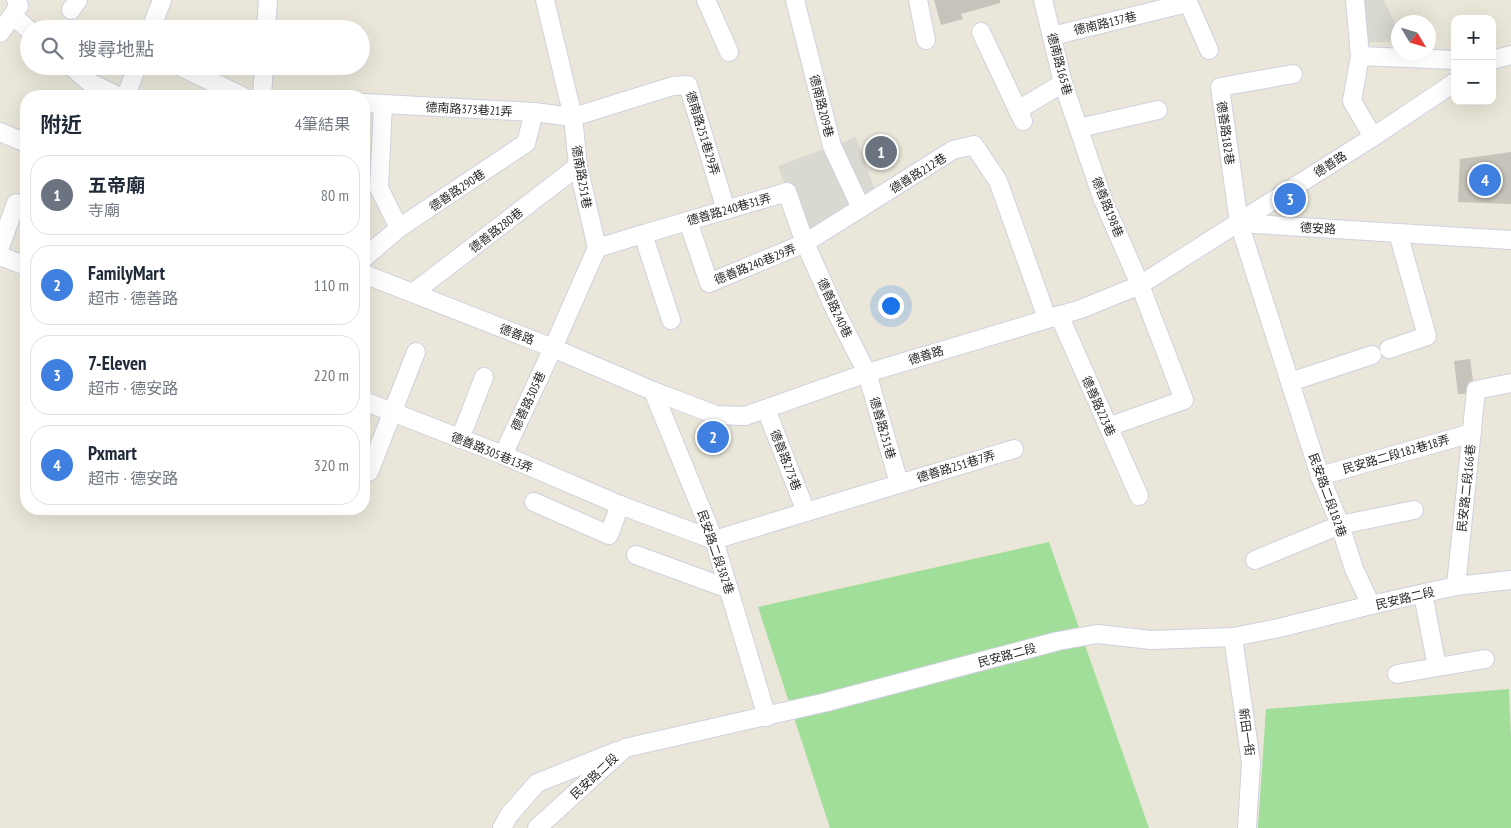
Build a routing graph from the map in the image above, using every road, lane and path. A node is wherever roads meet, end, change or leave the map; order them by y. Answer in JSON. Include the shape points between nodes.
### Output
{"nodes":[{"id":1,"x":162,"y":0,"type":"edge"},
{"id":2,"x":268,"y":0,"type":"edge"},
{"id":3,"x":545,"y":0,"type":"edge"},
{"id":4,"x":706,"y":0,"type":"edge"},
{"id":5,"x":795,"y":0,"type":"edge"},
{"id":6,"x":918,"y":0,"type":"edge"},
{"id":7,"x":1043,"y":0,"type":"edge"},
{"id":8,"x":1355,"y":0,"type":"edge"},
{"id":9,"x":1187,"y":2,"type":"edge"},
{"id":10,"x":14,"y":8,"type":"edge"},
{"id":11,"x":22,"y":20,"type":"edge"},
{"id":12,"x":154,"y":20,"type":"edge"},
{"id":13,"x":267,"y":20,"type":"edge"},
{"id":14,"x":981,"y":32,"type":"dead end"},
{"id":15,"x":0,"y":34,"type":"edge"},
{"id":16,"x":1052,"y":36,"type":"junction"},
{"id":17,"x":926,"y":40,"type":"dead end"},
{"id":18,"x":1209,"y":50,"type":"dead end"},
{"id":19,"x":729,"y":52,"type":"dead end"},
{"id":20,"x":1511,"y":55,"type":"edge"},
{"id":21,"x":1360,"y":56,"type":"junction"},
{"id":22,"x":1496,"y":59,"type":"edge"},
{"id":23,"x":1451,"y":60,"type":"edge"},
{"id":24,"x":1293,"y":74,"type":"dead end"},
{"id":25,"x":81,"y":75,"type":"edge"},
{"id":26,"x":134,"y":75,"type":"edge"},
{"id":27,"x":198,"y":75,"type":"edge"},
{"id":28,"x":263,"y":75,"type":"edge"},
{"id":29,"x":1063,"y":83,"type":"junction"},
{"id":30,"x":1451,"y":85,"type":"edge"},
{"id":31,"x":106,"y":90,"type":"edge"},
{"id":32,"x":128,"y":90,"type":"edge"},
{"id":33,"x":229,"y":90,"type":"edge"},
{"id":34,"x":262,"y":90,"type":"edge"},
{"id":35,"x":370,"y":104,"type":"edge"},
{"id":36,"x":384,"y":104,"type":"junction"},
{"id":37,"x":1158,"y":110,"type":"dead end"},
{"id":38,"x":534,"y":112,"type":"junction"},
{"id":39,"x":573,"y":117,"type":"junction"},
{"id":40,"x":1079,"y":128,"type":"junction"},
{"id":41,"x":0,"y":132,"type":"edge"},
{"id":42,"x":1373,"y":137,"type":"junction"},
{"id":43,"x":20,"y":140,"type":"edge"},
{"id":44,"x":578,"y":166,"type":"junction"},
{"id":45,"x":16,"y":203,"type":"dead end"},
{"id":46,"x":861,"y":208,"type":"junction"},
{"id":47,"x":726,"y":210,"type":"junction"},
{"id":48,"x":688,"y":221,"type":"junction"},
{"id":49,"x":1239,"y":223,"type":"junction"},
{"id":50,"x":399,"y":228,"type":"junction"},
{"id":51,"x":1398,"y":232,"type":"junction"},
{"id":52,"x":647,"y":233,"type":"dead end"},
{"id":53,"x":1511,"y":240,"type":"edge"},
{"id":54,"x":805,"y":243,"type":"junction"},
{"id":55,"x":0,"y":247,"type":"edge"},
{"id":56,"x":596,"y":248,"type":"junction"},
{"id":57,"x":0,"y":256,"type":"edge"},
{"id":58,"x":20,"y":264,"type":"edge"},
{"id":59,"x":370,"y":264,"type":"edge"},
{"id":60,"x":370,"y":275,"type":"edge"},
{"id":61,"x":1140,"y":285,"type":"junction"},
{"id":62,"x":413,"y":293,"type":"junction"},
{"id":63,"x":1053,"y":317,"type":"junction"},
{"id":64,"x":671,"y":320,"type":"dead end"},
{"id":65,"x":553,"y":348,"type":"junction"},
{"id":66,"x":1389,"y":349,"type":"dead end"},
{"id":67,"x":416,"y":352,"type":"dead end"},
{"id":68,"x":1372,"y":355,"type":"dead end"},
{"id":69,"x":867,"y":373,"type":"junction"},
{"id":70,"x":484,"y":377,"type":"dead end"},
{"id":71,"x":1290,"y":382,"type":"junction"},
{"id":72,"x":1511,"y":383,"type":"edge"},
{"id":73,"x":653,"y":391,"type":"junction"},
{"id":74,"x":370,"y":403,"type":"edge"},
{"id":75,"x":766,"y":409,"type":"junction"},
{"id":76,"x":393,"y":412,"type":"junction"},
{"id":77,"x":1108,"y":427,"type":"junction"},
{"id":78,"x":1472,"y":432,"type":"junction"},
{"id":79,"x":460,"y":438,"type":"junction"},
{"id":80,"x":1014,"y":449,"type":"dead end"},
{"id":81,"x":502,"y":455,"type":"junction"},
{"id":82,"x":370,"y":470,"type":"edge"},
{"id":83,"x":1320,"y":476,"type":"junction"},
{"id":84,"x":899,"y":483,"type":"junction"},
{"id":85,"x":1139,"y":496,"type":"dead end"},
{"id":86,"x":534,"y":502,"type":"dead end"},
{"id":87,"x":620,"y":505,"type":"junction"},
{"id":88,"x":1414,"y":510,"type":"dead end"},
{"id":89,"x":806,"y":512,"type":"junction"},
{"id":90,"x":1340,"y":525,"type":"junction"},
{"id":91,"x":714,"y":540,"type":"junction"},
{"id":92,"x":636,"y":555,"type":"dead end"},
{"id":93,"x":1255,"y":560,"type":"dead end"},
{"id":94,"x":1511,"y":580,"type":"edge"},
{"id":95,"x":1456,"y":586,"type":"junction"},
{"id":96,"x":729,"y":590,"type":"junction"},
{"id":97,"x":1423,"y":594,"type":"junction"},
{"id":98,"x":1371,"y":605,"type":"junction"},
{"id":99,"x":1234,"y":637,"type":"junction"},
{"id":100,"x":1485,"y":659,"type":"dead end"},
{"id":101,"x":1437,"y":667,"type":"junction"},
{"id":102,"x":1397,"y":674,"type":"dead end"},
{"id":103,"x":767,"y":717,"type":"junction"},
{"id":104,"x":625,"y":748,"type":"junction"},
{"id":105,"x":502,"y":828,"type":"edge"},
{"id":106,"x":537,"y":828,"type":"edge"},
{"id":107,"x":1247,"y":828,"type":"edge"}],
"edges":[{"from":1,"to":12,"type":"street"},
{"from":2,"to":13,"type":"street"},
{"from":3,"to":39,"type":"street","name":"德南路251巷"},
{"from":4,"to":19,"type":"street"},
{"from":5,"to":46,"type":"street","name":"德南路209巷","via":[[832,146]]},
{"from":6,"to":17,"type":"street"},
{"from":7,"to":16,"type":"street","name":"德南路165巷"},
{"from":8,"to":21,"type":"street"},
{"from":9,"to":16,"type":"street","name":"德南路137巷"},
{"from":9,"to":18,"type":"street","name":"德南路137巷"},
{"from":10,"to":11,"type":"street"},
{"from":10,"to":15,"type":"street"},
{"from":14,"to":29,"type":"street","via":[[1021,115]]},
{"from":16,"to":29,"type":"street","name":"德南路165巷"},
{"from":20,"to":22,"type":"street"},
{"from":21,"to":23,"type":"street"},
{"from":21,"to":42,"type":"street","via":[[1352,101]]},
{"from":24,"to":49,"type":"street","name":"德善路182巷","via":[[1220,86]]},
{"from":25,"to":31,"type":"street"},
{"from":26,"to":32,"type":"street"},
{"from":27,"to":33,"type":"street"},
{"from":28,"to":34,"type":"street"},
{"from":29,"to":40,"type":"street","name":"德南路165巷"},
{"from":30,"to":42,"type":"street","name":"德善路"},
{"from":35,"to":36,"type":"street","name":"德南路373巷21弄"},
{"from":36,"to":38,"type":"street","name":"德南路373巷21弄"},
{"from":36,"to":50,"type":"street","via":[[379,188]]},
{"from":37,"to":40,"type":"street"},
{"from":38,"to":39,"type":"street","name":"德南路373巷21弄"},
{"from":38,"to":50,"type":"street","name":"德善路290巷","via":[[526,143]]},
{"from":39,"to":44,"type":"street","name":"德南路251巷"},
{"from":39,"to":47,"type":"street","name":"德南路251巷29弄","via":[[673,86],[688,85]]},
{"from":40,"to":61,"type":"street","name":"德善路198巷","via":[[1103,200]]},
{"from":41,"to":43,"type":"street"},
{"from":42,"to":49,"type":"street","name":"德善路"},
{"from":44,"to":56,"type":"street","name":"德南路251巷"},
{"from":44,"to":62,"type":"street","name":"德善路280巷"},
{"from":45,"to":55,"type":"street"},
{"from":46,"to":54,"type":"street","name":"德善路212巷"},
{"from":46,"to":63,"type":"street","name":"德善路212巷","via":[[953,150],[974,145],[998,181]]},
{"from":47,"to":48,"type":"street","name":"德善路240巷31弄"},
{"from":47,"to":54,"type":"street","name":"德善路240巷31弄","via":[[787,192]]},
{"from":48,"to":52,"type":"street","name":"德善路240巷31弄"},
{"from":48,"to":54,"type":"street","name":"德善路240巷29弄","via":[[709,283]]},
{"from":49,"to":51,"type":"street","name":"德安路"},
{"from":49,"to":61,"type":"street","name":"德善路"},
{"from":49,"to":71,"type":"street","name":"民安路二段182巷"},
{"from":50,"to":59,"type":"street","name":"德善路290巷"},
{"from":51,"to":53,"type":"street","name":"德安路"},
{"from":51,"to":66,"type":"street","via":[[1427,336]]},
{"from":54,"to":69,"type":"street","name":"德善路240巷"},
{"from":56,"to":64,"type":"street","via":[[643,234]]},
{"from":56,"to":65,"type":"street"},
{"from":57,"to":58,"type":"street"},
{"from":60,"to":62,"type":"street","name":"德善路"},
{"from":61,"to":63,"type":"street","name":"德善路"},
{"from":61,"to":77,"type":"street","name":"德善路198巷","via":[[1184,400]]},
{"from":62,"to":65,"type":"street","name":"德善路"},
{"from":63,"to":69,"type":"street","name":"德善路"},
{"from":63,"to":77,"type":"street","name":"德善路223巷"},
{"from":65,"to":73,"type":"street","name":"德善路"},
{"from":65,"to":81,"type":"street","name":"德善路305巷"},
{"from":67,"to":76,"type":"street"},
{"from":68,"to":71,"type":"street"},
{"from":69,"to":75,"type":"street","name":"德善路"},
{"from":69,"to":84,"type":"street","name":"德善路251巷"},
{"from":70,"to":79,"type":"street"},
{"from":71,"to":83,"type":"street","name":"民安路二段182巷"},
{"from":72,"to":78,"type":"street","name":"民安路二段166巷","via":[[1476,390]]},
{"from":73,"to":75,"type":"street","name":"德善路","via":[[716,415],[745,416]]},
{"from":73,"to":91,"type":"street","name":"民安路二段382巷"},
{"from":74,"to":76,"type":"street","name":"德善路305巷13弄"},
{"from":75,"to":89,"type":"street","name":"德善路273巷"},
{"from":76,"to":79,"type":"street","name":"德善路305巷13弄"},
{"from":76,"to":82,"type":"street"},
{"from":77,"to":85,"type":"street","name":"德善路223巷"},
{"from":78,"to":83,"type":"street","name":"民安路二段182巷18弄"},
{"from":78,"to":95,"type":"street","name":"民安路二段166巷"},
{"from":79,"to":81,"type":"street","name":"德善路305巷13弄"},
{"from":80,"to":84,"type":"street","name":"德善路251巷7弄"},
{"from":81,"to":87,"type":"street","name":"德善路305巷13弄"},
{"from":83,"to":90,"type":"street","name":"民安路二段182巷"},
{"from":84,"to":89,"type":"street","name":"德善路251巷7弄"},
{"from":86,"to":87,"type":"street","via":[[609,535]]},
{"from":87,"to":91,"type":"street","name":"德善路305巷13弄"},
{"from":88,"to":90,"type":"street"},
{"from":89,"to":91,"type":"street","name":"德善路251巷7弄"},
{"from":90,"to":93,"type":"street"},
{"from":90,"to":98,"type":"street","name":"民安路二段182巷","via":[[1354,569]]},
{"from":91,"to":96,"type":"street","name":"民安路二段382巷"},
{"from":92,"to":96,"type":"street"},
{"from":94,"to":95,"type":"street","name":"民安路二段"},
{"from":95,"to":97,"type":"street","name":"民安路二段"},
{"from":96,"to":103,"type":"street","name":"民安路二段382巷"},
{"from":97,"to":98,"type":"street","name":"民安路二段"},
{"from":97,"to":101,"type":"street"},
{"from":98,"to":99,"type":"street","name":"民安路二段"},
{"from":99,"to":103,"type":"street","name":"民安路二段","via":[[1151,640],[1098,634],[1058,641]]},
{"from":99,"to":107,"type":"street","name":"新田一街","via":[[1251,763]]},
{"from":100,"to":101,"type":"street"},
{"from":101,"to":102,"type":"street"},
{"from":103,"to":104,"type":"street","name":"民安路二段"},
{"from":104,"to":105,"type":"street","via":[[538,783],[509,815]]},
{"from":104,"to":106,"type":"street","name":"民安路二段"}]}
